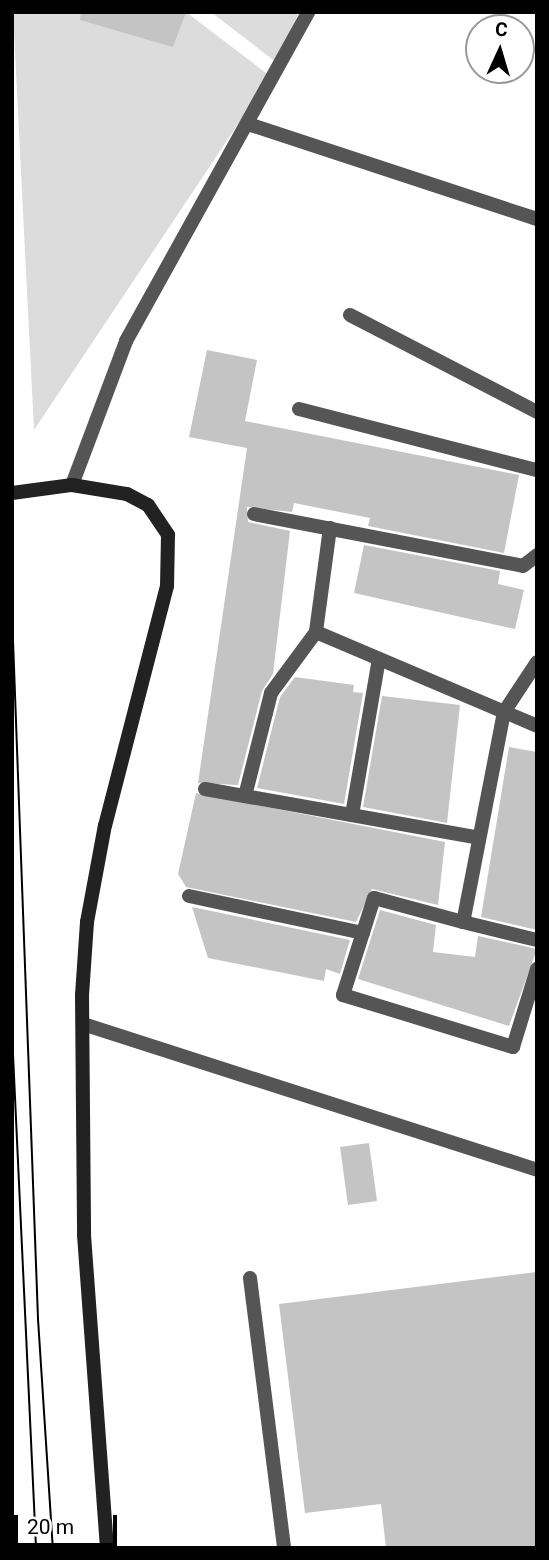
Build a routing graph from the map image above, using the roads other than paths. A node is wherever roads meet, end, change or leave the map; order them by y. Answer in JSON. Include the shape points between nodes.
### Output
{"nodes":[{"id":1,"x":308,"y":12,"type":"edge"},
{"id":2,"x":251,"y":125,"type":"junction"},
{"id":3,"x":537,"y":219,"type":"edge"},
{"id":4,"x":350,"y":314,"type":"dead end"},
{"id":5,"x":299,"y":409,"type":"dead end"},
{"id":6,"x":537,"y":412,"type":"edge"},
{"id":7,"x":537,"y":470,"type":"edge"},
{"id":8,"x":72,"y":485,"type":"junction"},
{"id":9,"x":12,"y":493,"type":"edge"},
{"id":10,"x":254,"y":514,"type":"dead end"},
{"id":11,"x":330,"y":528,"type":"junction"},
{"id":12,"x":537,"y":555,"type":"edge"},
{"id":13,"x":316,"y":632,"type":"junction"},
{"id":14,"x":379,"y":659,"type":"junction"},
{"id":15,"x":537,"y":662,"type":"edge"},
{"id":16,"x":504,"y":712,"type":"junction"},
{"id":17,"x":537,"y":726,"type":"edge"},
{"id":18,"x":205,"y":789,"type":"dead end"},
{"id":19,"x":245,"y":796,"type":"junction"},
{"id":20,"x":352,"y":816,"type":"junction"},
{"id":21,"x":480,"y":838,"type":"junction"},
{"id":22,"x":189,"y":896,"type":"dead end"},
{"id":23,"x":463,"y":922,"type":"junction"},
{"id":24,"x":363,"y":933,"type":"junction"},
{"id":25,"x":537,"y":940,"type":"edge"},
{"id":26,"x":537,"y":969,"type":"edge"},
{"id":27,"x":83,"y":1024,"type":"junction"},
{"id":28,"x":537,"y":1170,"type":"edge"},
{"id":29,"x":250,"y":1278,"type":"dead end"},
{"id":30,"x":107,"y":1548,"type":"edge"},
{"id":31,"x":284,"y":1548,"type":"edge"}],
"edges":[{"from":1,"to":2,"type":"lane"},
{"from":2,"to":3,"type":"lane"},
{"from":2,"to":8,"type":"lane","via":[[126,341]]},
{"from":4,"to":6,"type":"lane"},
{"from":5,"to":7,"type":"lane"},
{"from":8,"to":9,"type":"main road"},
{"from":8,"to":27,"type":"main road","via":[[127,494],[148,505],[168,535],[169,557],[148,671],[98,862],[87,922]]},
{"from":10,"to":11,"type":"lane"},
{"from":11,"to":12,"type":"lane","via":[[523,566]]},
{"from":11,"to":13,"type":"lane"},
{"from":13,"to":14,"type":"lane"},
{"from":13,"to":19,"type":"lane","via":[[271,693]]},
{"from":14,"to":16,"type":"lane"},
{"from":14,"to":20,"type":"lane"},
{"from":15,"to":16,"type":"lane"},
{"from":16,"to":17,"type":"lane"},
{"from":16,"to":21,"type":"lane"},
{"from":18,"to":19,"type":"lane"},
{"from":19,"to":20,"type":"lane"},
{"from":20,"to":21,"type":"lane"},
{"from":21,"to":23,"type":"lane"},
{"from":22,"to":24,"type":"lane"},
{"from":23,"to":24,"type":"lane","via":[[374,898]]},
{"from":23,"to":25,"type":"lane"},
{"from":24,"to":26,"type":"lane","via":[[343,995],[513,1047]]},
{"from":27,"to":28,"type":"lane"},
{"from":27,"to":30,"type":"main road","via":[[84,1235]]},
{"from":29,"to":31,"type":"lane"}]}
